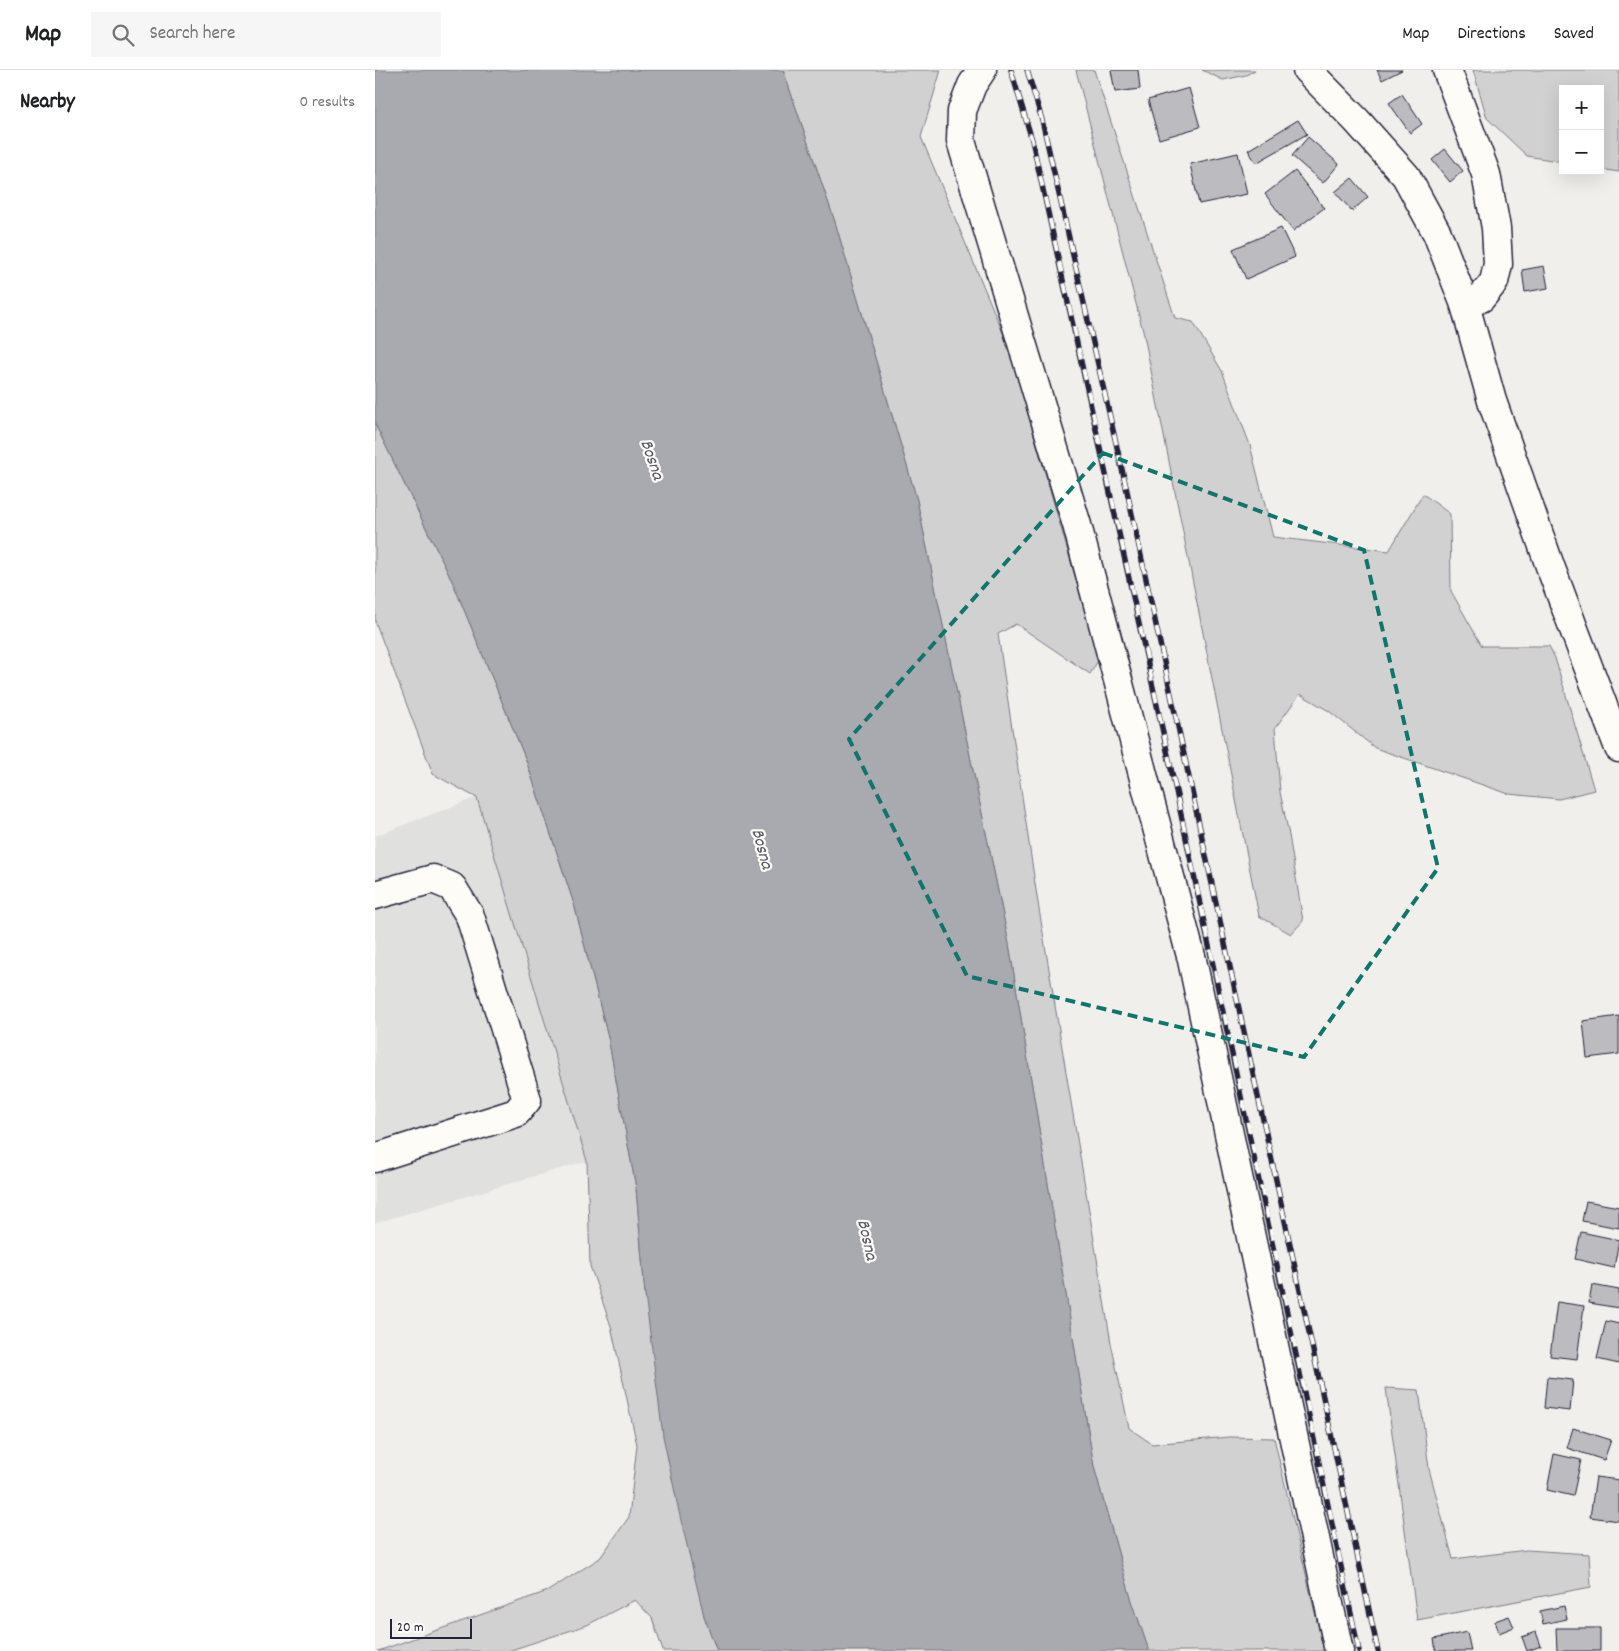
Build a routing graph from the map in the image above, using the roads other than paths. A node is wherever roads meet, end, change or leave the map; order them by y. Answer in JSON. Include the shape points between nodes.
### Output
{"nodes":[{"id":1,"x":982,"y":70,"type":"edge"},
{"id":2,"x":1307,"y":70,"type":"edge"},
{"id":3,"x":1447,"y":70,"type":"edge"},
{"id":4,"x":1465,"y":305,"type":"junction"},
{"id":5,"x":1619,"y":748,"type":"edge"},
{"id":6,"x":375,"y":895,"type":"edge"},
{"id":7,"x":375,"y":1158,"type":"edge"},
{"id":8,"x":1339,"y":1651,"type":"edge"}],
"edges":[{"from":1,"to":8,"type":"street","via":[[972,85],[962,112],[961,141],[1077,525],[1193,960]]},
{"from":2,"to":4,"type":"street","via":[[1406,176],[1437,233]]},
{"from":3,"to":4,"type":"street","via":[[1487,174],[1496,228],[1498,264],[1494,282],[1481,298]]},
{"from":4,"to":5,"type":"street","via":[[1498,419]]},
{"from":6,"to":7,"type":"street","via":[[433,879],[452,887],[470,916],[527,1100],[515,1113]]}]}
